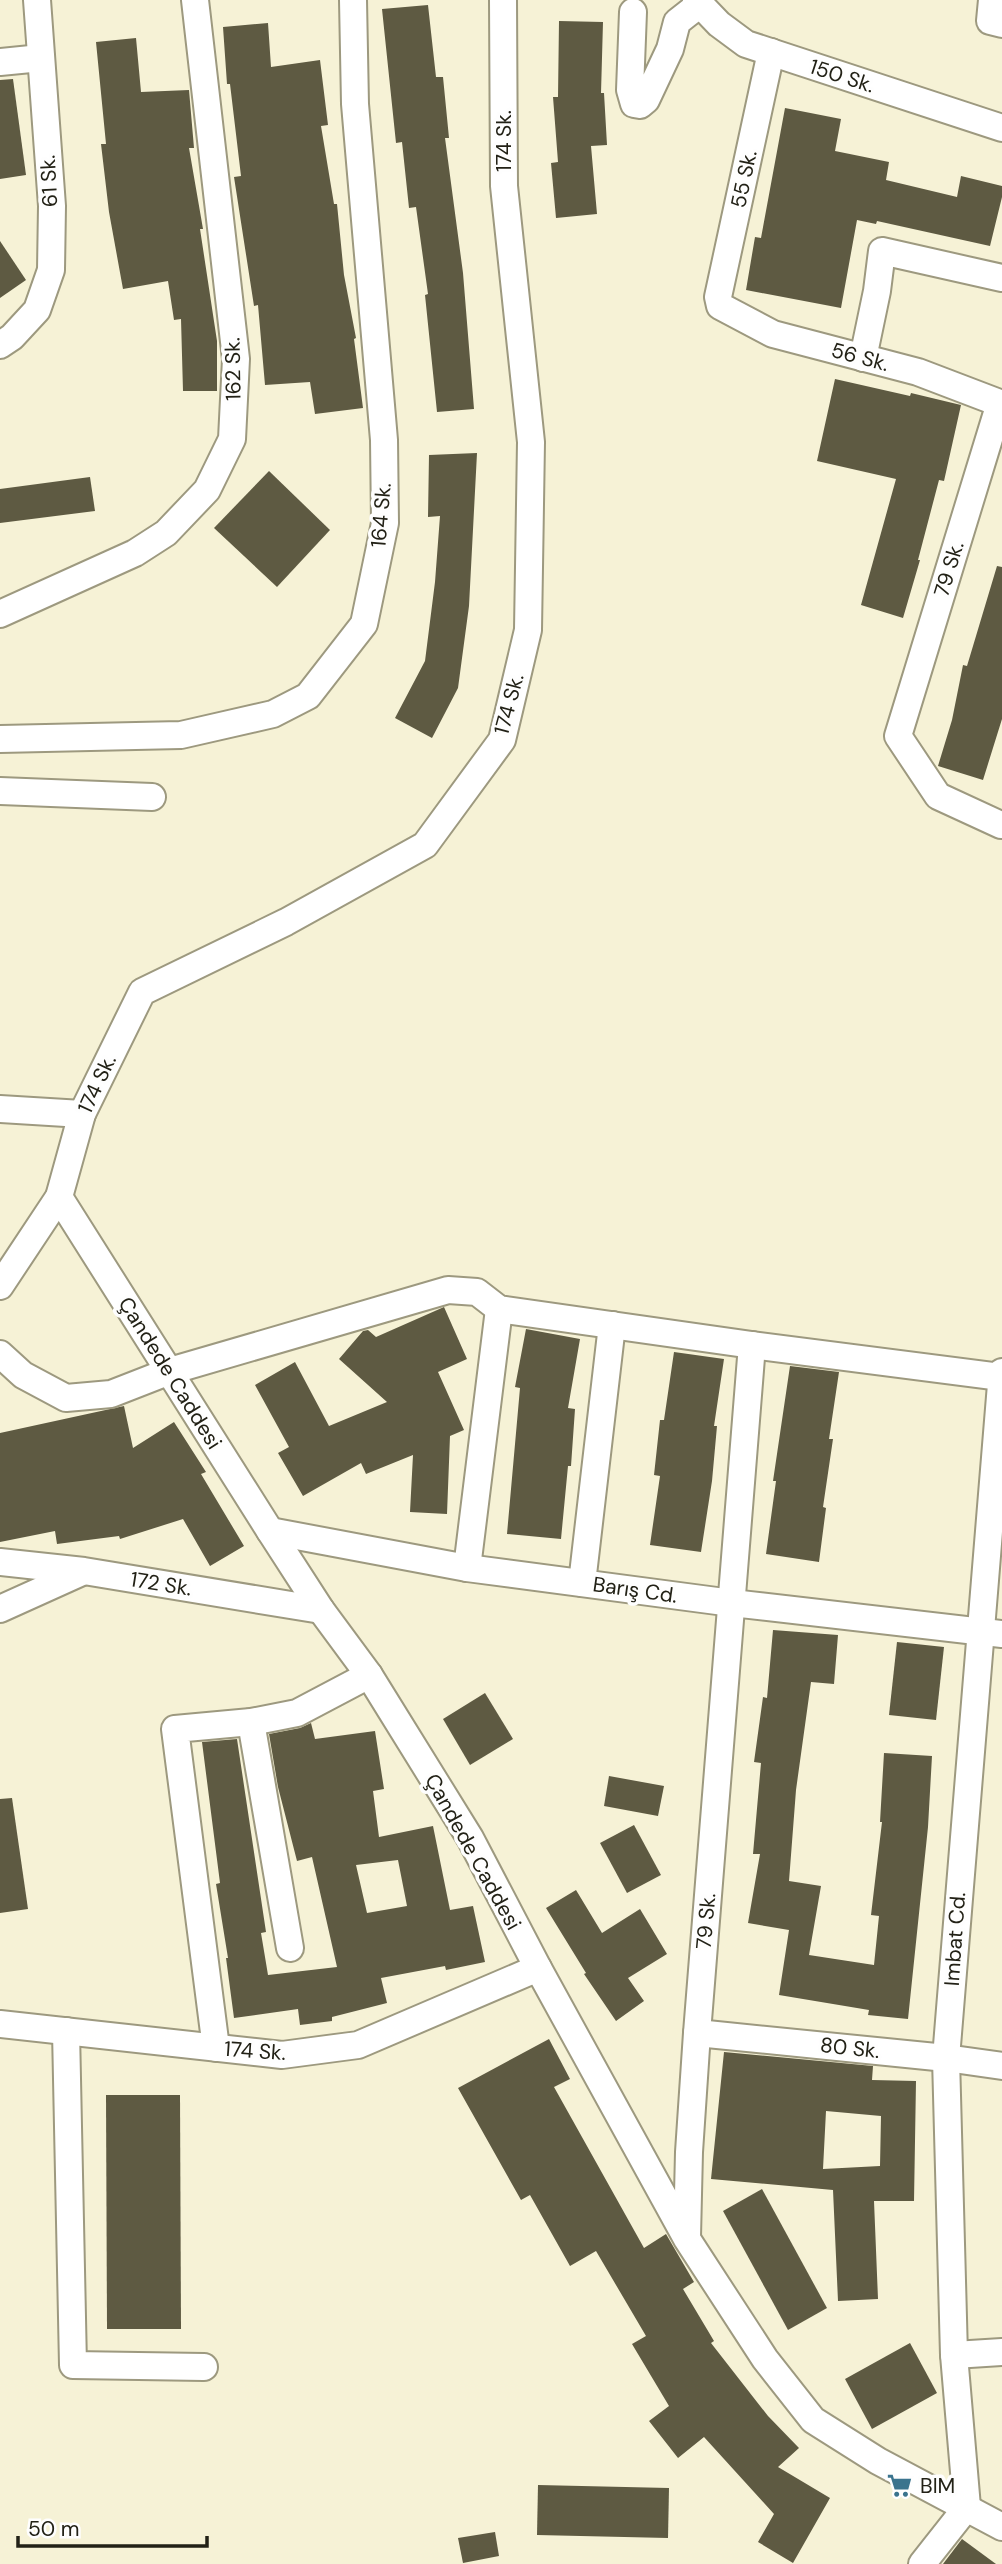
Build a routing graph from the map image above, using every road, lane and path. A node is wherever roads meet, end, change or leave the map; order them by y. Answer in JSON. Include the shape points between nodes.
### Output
{"nodes":[{"id":1,"x":37,"y":0,"type":"edge"},
{"id":2,"x":195,"y":0,"type":"edge"},
{"id":3,"x":353,"y":0,"type":"edge"},
{"id":4,"x":503,"y":0,"type":"edge"},
{"id":5,"x":992,"y":0,"type":"edge"},
{"id":6,"x":698,"y":2,"type":"edge"},
{"id":7,"x":633,"y":12,"type":"dead end"},
{"id":8,"x":1002,"y":24,"type":"edge"},
{"id":9,"x":771,"y":52,"type":"junction"},
{"id":10,"x":41,"y":58,"type":"junction"},
{"id":11,"x":0,"y":62,"type":"edge"},
{"id":12,"x":1002,"y":128,"type":"edge"},
{"id":13,"x":1002,"y":278,"type":"edge"},
{"id":14,"x":720,"y":306,"type":"joint"},
{"id":15,"x":0,"y":345,"type":"edge"},
{"id":16,"x":863,"y":358,"type":"junction"},
{"id":17,"x":1001,"y":404,"type":"edge"},
{"id":18,"x":0,"y":614,"type":"edge"},
{"id":19,"x":0,"y":738,"type":"edge"},
{"id":20,"x":0,"y":791,"type":"edge"},
{"id":21,"x":152,"y":797,"type":"dead end"},
{"id":22,"x":1002,"y":824,"type":"edge"},
{"id":23,"x":0,"y":1109,"type":"edge"},
{"id":24,"x":82,"y":1114,"type":"junction"},
{"id":25,"x":59,"y":1198,"type":"junction"},
{"id":26,"x":0,"y":1286,"type":"edge"},
{"id":27,"x":499,"y":1309,"type":"junction"},
{"id":28,"x":612,"y":1325,"type":"junction"},
{"id":29,"x":752,"y":1345,"type":"junction"},
{"id":30,"x":0,"y":1354,"type":"edge"},
{"id":31,"x":170,"y":1371,"type":"junction"},
{"id":32,"x":1002,"y":1372,"type":"edge"},
{"id":33,"x":1002,"y":1377,"type":"edge"},
{"id":34,"x":270,"y":1531,"type":"junction"},
{"id":35,"x":0,"y":1562,"type":"edge"},
{"id":36,"x":467,"y":1568,"type":"junction"},
{"id":37,"x":84,"y":1571,"type":"junction"},
{"id":38,"x":582,"y":1583,"type":"junction"},
{"id":39,"x":732,"y":1603,"type":"junction"},
{"id":40,"x":0,"y":1609,"type":"edge"},
{"id":41,"x":321,"y":1610,"type":"junction"},
{"id":42,"x":990,"y":1632,"type":"edge"},
{"id":43,"x":369,"y":1675,"type":"junction"},
{"id":44,"x":251,"y":1721,"type":"junction"},
{"id":45,"x":290,"y":1948,"type":"dead end"},
{"id":46,"x":538,"y":1968,"type":"junction"},
{"id":47,"x":0,"y":2024,"type":"edge"},
{"id":48,"x":66,"y":2031,"type":"junction"},
{"id":49,"x":697,"y":2033,"type":"junction"},
{"id":50,"x":216,"y":2048,"type":"junction"},
{"id":51,"x":946,"y":2058,"type":"junction"},
{"id":52,"x":1002,"y":2066,"type":"edge"},
{"id":53,"x":687,"y":2239,"type":"junction"},
{"id":54,"x":1002,"y":2352,"type":"edge"},
{"id":55,"x":954,"y":2355,"type":"junction"},
{"id":56,"x":204,"y":2367,"type":"dead end"},
{"id":57,"x":967,"y":2507,"type":"junction"},
{"id":58,"x":1002,"y":2527,"type":"edge"},
{"id":59,"x":922,"y":2564,"type":"edge"}],
"edges":[{"from":1,"to":10,"type":"street","name":"61 Sk."},
{"from":2,"to":18,"type":"street","name":"162 Sk.","via":[[236,359],[232,439],[207,490],[166,534],[135,554]]},
{"from":3,"to":19,"type":"street","name":"164 Sk.","via":[[355,104],[384,440],[385,523],[364,624],[309,696],[273,715],[181,735]]},
{"from":4,"to":24,"type":"street","name":"174 Sk.","via":[[504,186],[531,442],[528,630],[502,740],[425,845],[286,922],[142,992]]},
{"from":5,"to":8,"type":"street","via":[[990,21]]},
{"from":6,"to":7,"type":"street","via":[[677,22],[670,49],[640,105],[634,104],[630,90]]},
{"from":6,"to":9,"type":"street","name":"150 Sk.","via":[[746,44]]},
{"from":9,"to":12,"type":"street","name":"150 Sk."},
{"from":9,"to":14,"type":"street","name":"55 Sk.","via":[[718,297]]},
{"from":10,"to":11,"type":"street"},
{"from":10,"to":15,"type":"street","name":"61 Sk.","via":[[52,206],[51,270],[37,310]]},
{"from":13,"to":16,"type":"street","via":[[882,251]]},
{"from":14,"to":16,"type":"street","name":"56 Sk.","via":[[773,334]]},
{"from":16,"to":17,"type":"street","name":"56 Sk.","via":[[918,372]]},
{"from":17,"to":22,"type":"street","name":"79 Sk.","via":[[898,736],[938,796]]},
{"from":20,"to":21,"type":"street"},
{"from":23,"to":24,"type":"street"},
{"from":24,"to":25,"type":"street","name":"174 Sk."},
{"from":25,"to":26,"type":"street"},
{"from":25,"to":31,"type":"street","name":"Çandede Caddesi"},
{"from":27,"to":28,"type":"street"},
{"from":27,"to":31,"type":"street","via":[[477,1292],[448,1290]]},
{"from":27,"to":36,"type":"street"},
{"from":28,"to":29,"type":"street"},
{"from":28,"to":38,"type":"street"},
{"from":29,"to":33,"type":"street"},
{"from":29,"to":39,"type":"street","name":"79 Sk."},
{"from":30,"to":31,"type":"street","via":[[23,1375],[66,1398],[111,1394]]},
{"from":31,"to":34,"type":"street","name":"Çandede Caddesi"},
{"from":32,"to":33,"type":"street","name":"Imbat Cd."},
{"from":33,"to":42,"type":"street","name":"Imbat Cd."},
{"from":34,"to":36,"type":"street","name":"Barış Cd."},
{"from":34,"to":41,"type":"street","name":"Çandede Caddesi"},
{"from":35,"to":37,"type":"street","name":"172 Sk."},
{"from":36,"to":38,"type":"street","name":"Barış Cd."},
{"from":37,"to":40,"type":"street"},
{"from":37,"to":41,"type":"street","name":"172 Sk."},
{"from":38,"to":39,"type":"street","name":"Barış Cd."},
{"from":39,"to":42,"type":"street","name":"Barış Cd."},
{"from":39,"to":49,"type":"street","name":"79 Sk."},
{"from":41,"to":43,"type":"street","name":"Çandede Caddesi"},
{"from":42,"to":51,"type":"street","name":"Imbat Cd."},
{"from":43,"to":44,"type":"street","via":[[297,1713]]},
{"from":43,"to":46,"type":"street","name":"Çandede Caddesi","via":[[470,1838]]},
{"from":44,"to":45,"type":"street"},
{"from":44,"to":50,"type":"street","via":[[175,1729]]},
{"from":46,"to":50,"type":"street","name":"174 Sk.","via":[[358,2045],[282,2055]]},
{"from":46,"to":53,"type":"street","name":"Çandede Caddesi"},
{"from":47,"to":48,"type":"street","name":"174 Sk."},
{"from":48,"to":50,"type":"street","name":"174 Sk."},
{"from":48,"to":56,"type":"street","via":[[73,2365]]},
{"from":49,"to":51,"type":"street","name":"80 Sk."},
{"from":49,"to":53,"type":"street","name":"79 Sk."},
{"from":51,"to":52,"type":"street","name":"80 Sk."},
{"from":51,"to":55,"type":"street","name":"Imbat Cd."},
{"from":53,"to":57,"type":"street","name":"Çandede Caddesi","via":[[765,2359],[813,2420]]},
{"from":54,"to":55,"type":"street"},
{"from":55,"to":57,"type":"street","name":"Imbat Cd."},
{"from":57,"to":58,"type":"street","name":"Çandede Caddesi"},
{"from":57,"to":59,"type":"street"}]}
